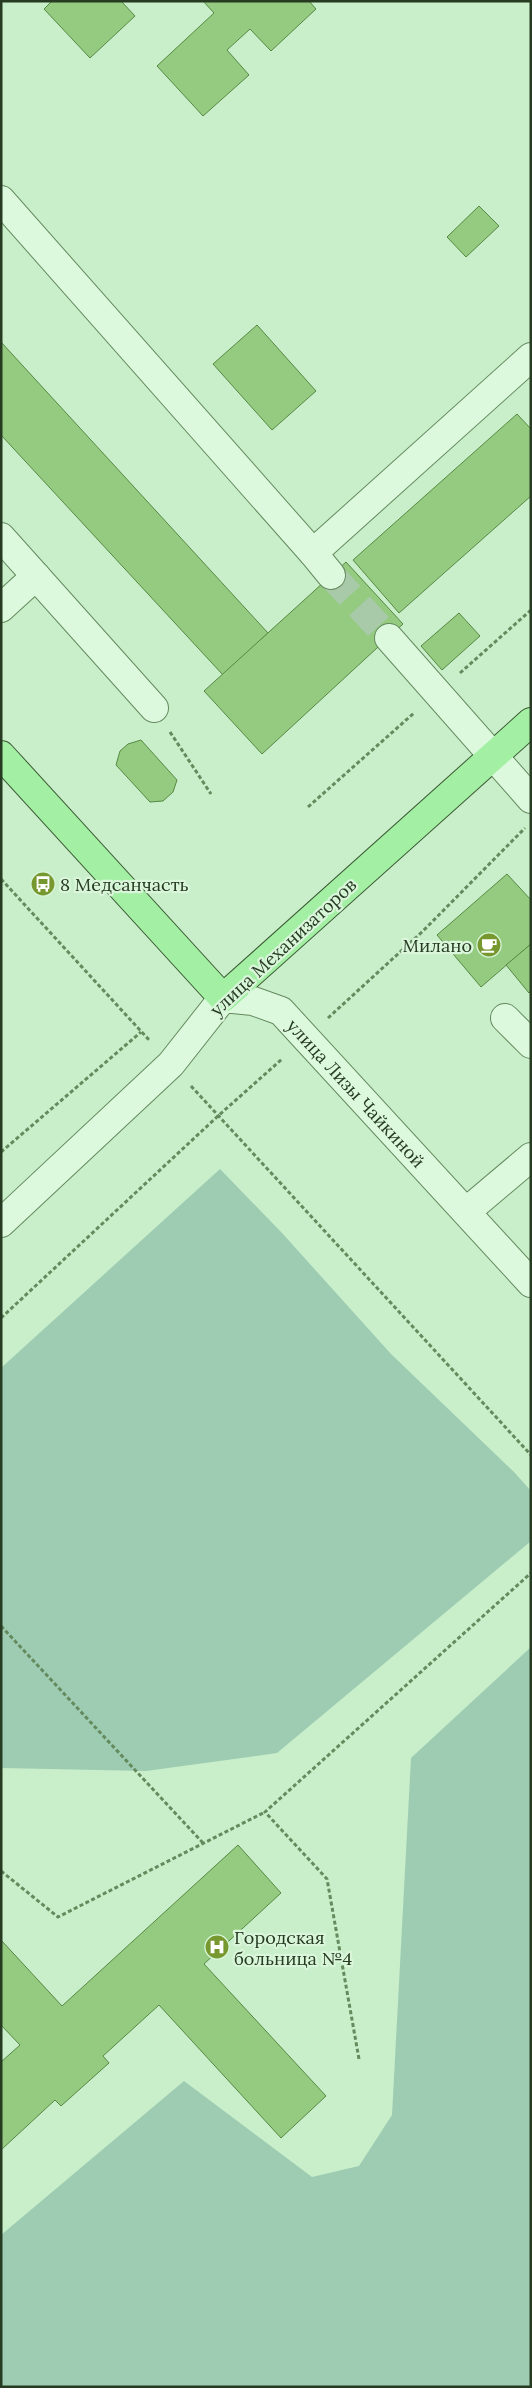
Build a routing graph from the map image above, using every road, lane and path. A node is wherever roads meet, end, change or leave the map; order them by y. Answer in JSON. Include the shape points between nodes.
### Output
{"nodes":[{"id":1,"x":1,"y":200,"type":"edge"},
{"id":2,"x":531,"y":357,"type":"edge"},
{"id":3,"x":1,"y":537,"type":"edge"},
{"id":4,"x":313,"y":554,"type":"junction"},
{"id":5,"x":331,"y":575,"type":"tunnel mouth"},
{"id":6,"x":36,"y":576,"type":"junction"},
{"id":7,"x":1,"y":608,"type":"edge"},
{"id":8,"x":388,"y":638,"type":"tunnel mouth"},
{"id":9,"x":154,"y":708,"type":"joint"},
{"id":10,"x":531,"y":722,"type":"edge"},
{"id":11,"x":1,"y":755,"type":"edge"},
{"id":12,"x":492,"y":757,"type":"junction"},
{"id":13,"x":211,"y":794,"type":"dead end"},
{"id":14,"x":531,"y":799,"type":"edge"},
{"id":15,"x":531,"y":823,"type":"edge"},
{"id":16,"x":1,"y":879,"type":"edge"},
{"id":17,"x":223,"y":998,"type":"junction"},
{"id":18,"x":505,"y":1018,"type":"dead end"},
{"id":19,"x":142,"y":1032,"type":"junction"},
{"id":20,"x":306,"y":1038,"type":"junction"},
{"id":21,"x":531,"y":1044,"type":"edge"},
{"id":22,"x":171,"y":1064,"type":"junction"},
{"id":23,"x":218,"y":1116,"type":"junction"},
{"id":24,"x":1,"y":1152,"type":"edge"},
{"id":25,"x":531,"y":1156,"type":"edge"},
{"id":26,"x":467,"y":1211,"type":"junction"},
{"id":27,"x":1,"y":1223,"type":"edge"},
{"id":28,"x":531,"y":1283,"type":"edge"},
{"id":29,"x":1,"y":1318,"type":"edge"},
{"id":30,"x":531,"y":1455,"type":"edge"},
{"id":31,"x":531,"y":1574,"type":"edge"},
{"id":32,"x":1,"y":1626,"type":"edge"},
{"id":33,"x":265,"y":1812,"type":"junction"},
{"id":34,"x":203,"y":1843,"type":"junction"},
{"id":35,"x":1,"y":1871,"type":"edge"},
{"id":36,"x":359,"y":2059,"type":"dead end"}],
"edges":[{"from":1,"to":4,"type":"street"},
{"from":2,"to":4,"type":"street"},
{"from":3,"to":6,"type":"street"},
{"from":4,"to":5,"type":"street"},
{"from":6,"to":7,"type":"street"},
{"from":6,"to":9,"type":"street"},
{"from":8,"to":12,"type":"street"},
{"from":9,"to":13,"type":"path"},
{"from":10,"to":12,"type":"main road","name":"улица Механизаторов"},
{"from":11,"to":17,"type":"main road"},
{"from":12,"to":14,"type":"street"},
{"from":12,"to":17,"type":"main road","name":"улица Механизаторов"},
{"from":15,"to":20,"type":"path","via":[[422,931]]},
{"from":16,"to":19,"type":"path"},
{"from":17,"to":20,"type":"street","name":"улица Лизы Чайкиной","via":[[253,1000],[281,1011]]},
{"from":17,"to":22,"type":"street","name":"улица Механизаторов"},
{"from":18,"to":21,"type":"street"},
{"from":19,"to":22,"type":"path"},
{"from":19,"to":24,"type":"path"},
{"from":20,"to":23,"type":"path"},
{"from":20,"to":26,"type":"street","name":"улица Лизы Чайкиной"},
{"from":22,"to":23,"type":"path"},
{"from":22,"to":27,"type":"street","name":"улица Механизаторов"},
{"from":23,"to":29,"type":"path"},
{"from":23,"to":30,"type":"path"},
{"from":25,"to":26,"type":"street"},
{"from":26,"to":28,"type":"street","name":"улица Лизы Чайкиной"},
{"from":31,"to":33,"type":"path"},
{"from":32,"to":34,"type":"path"},
{"from":33,"to":34,"type":"path"},
{"from":33,"to":36,"type":"path","via":[[327,1879]]},
{"from":34,"to":35,"type":"path","via":[[58,1917]]}]}
